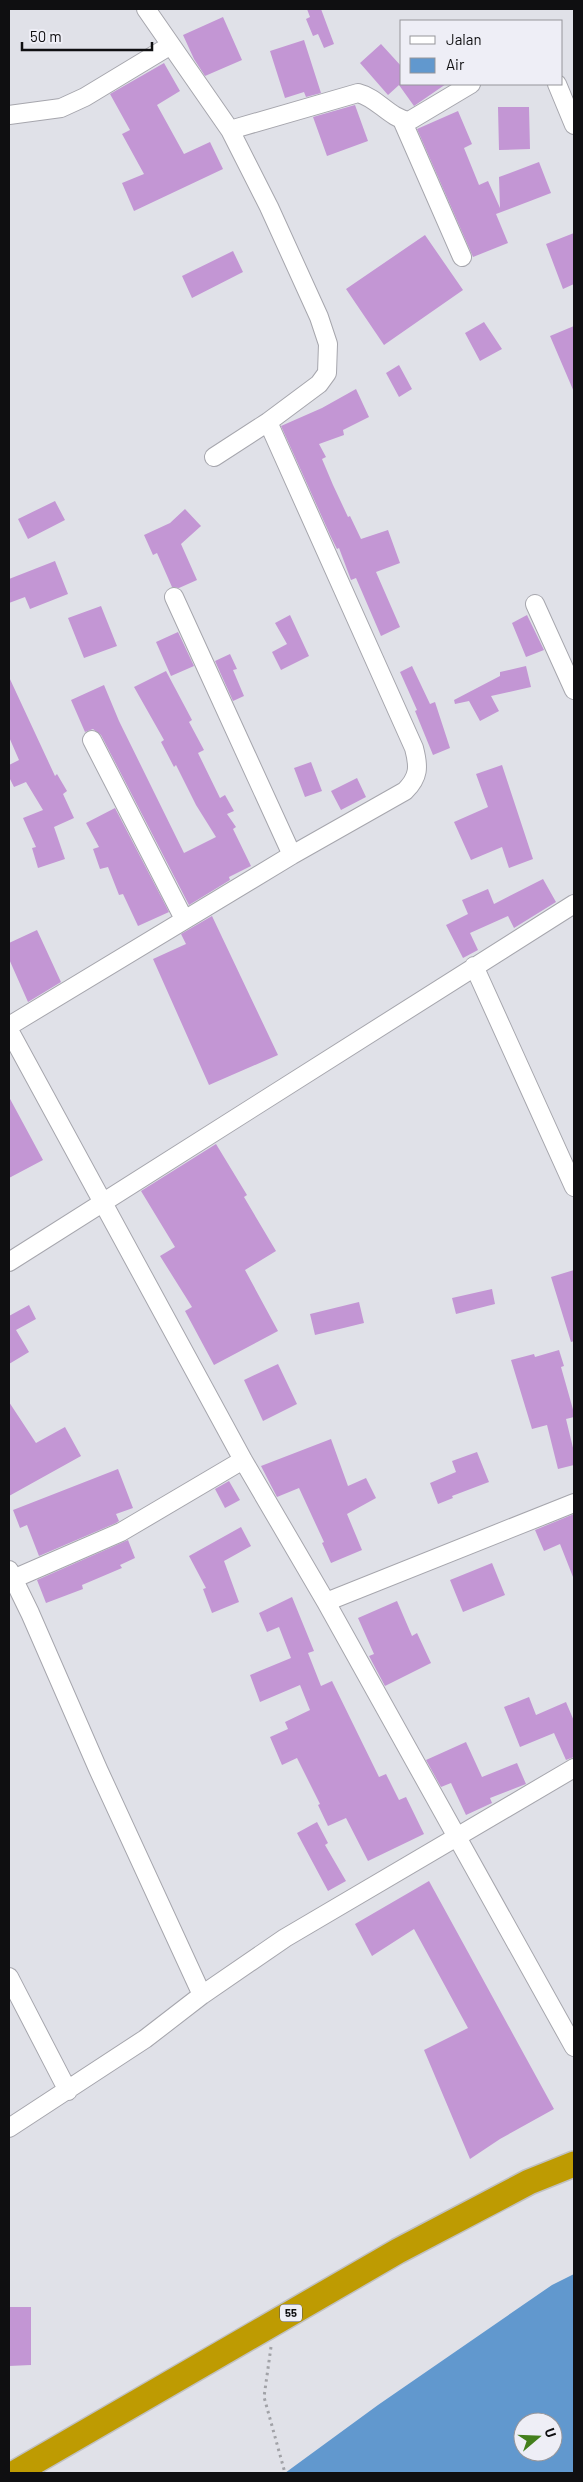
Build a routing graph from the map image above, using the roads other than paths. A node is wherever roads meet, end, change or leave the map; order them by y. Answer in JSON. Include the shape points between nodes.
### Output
{"nodes":[{"id":1,"x":146,"y":9,"type":"edge"},
{"id":2,"x":171,"y":45,"type":"junction"},
{"id":3,"x":469,"y":85,"type":"edge"},
{"id":4,"x":557,"y":85,"type":"edge"},
{"id":5,"x":9,"y":115,"type":"edge"},
{"id":6,"x":402,"y":120,"type":"junction"},
{"id":7,"x":574,"y":125,"type":"edge"},
{"id":8,"x":230,"y":130,"type":"junction"},
{"id":9,"x":462,"y":257,"type":"dead end"},
{"id":10,"x":268,"y":422,"type":"junction"},
{"id":11,"x":214,"y":457,"type":"dead end"},
{"id":12,"x":174,"y":597,"type":"dead end"},
{"id":13,"x":535,"y":604,"type":"dead end"},
{"id":14,"x":574,"y":690,"type":"edge"},
{"id":15,"x":92,"y":740,"type":"dead end"},
{"id":16,"x":292,"y":854,"type":"junction"},
{"id":17,"x":574,"y":904,"type":"edge"},
{"id":18,"x":184,"y":919,"type":"junction"},
{"id":19,"x":474,"y":966,"type":"junction"},
{"id":20,"x":9,"y":1026,"type":"edge"},
{"id":21,"x":9,"y":1030,"type":"edge"},
{"id":22,"x":574,"y":1187,"type":"edge"},
{"id":23,"x":104,"y":1202,"type":"junction"},
{"id":24,"x":9,"y":1262,"type":"edge"},
{"id":25,"x":243,"y":1460,"type":"junction"},
{"id":26,"x":574,"y":1503,"type":"edge"},
{"id":27,"x":11,"y":1575,"type":"edge"},
{"id":28,"x":326,"y":1602,"type":"junction"},
{"id":29,"x":574,"y":1768,"type":"edge"},
{"id":30,"x":459,"y":1837,"type":"junction"},
{"id":31,"x":9,"y":1977,"type":"edge"},
{"id":32,"x":202,"y":1995,"type":"junction"},
{"id":33,"x":574,"y":2047,"type":"edge"},
{"id":34,"x":68,"y":2091,"type":"junction"},
{"id":35,"x":9,"y":2128,"type":"edge"},
{"id":36,"x":574,"y":2164,"type":"edge"},
{"id":37,"x":15,"y":2473,"type":"edge"}],
"edges":[{"from":1,"to":2,"type":"street"},
{"from":2,"to":5,"type":"street","via":[[61,108]]},
{"from":2,"to":8,"type":"street"},
{"from":3,"to":6,"type":"street","via":[[416,118]]},
{"from":4,"to":7,"type":"street"},
{"from":6,"to":8,"type":"street","via":[[369,96],[358,93]]},
{"from":6,"to":9,"type":"street"},
{"from":8,"to":10,"type":"street","via":[[269,207],[328,344],[326,373],[318,384]]},
{"from":10,"to":11,"type":"street"},
{"from":10,"to":16,"type":"street","via":[[418,762],[418,773],[405,791]]},
{"from":12,"to":16,"type":"street"},
{"from":13,"to":14,"type":"street"},
{"from":15,"to":18,"type":"street"},
{"from":16,"to":18,"type":"street"},
{"from":17,"to":19,"type":"street"},
{"from":18,"to":20,"type":"street"},
{"from":19,"to":22,"type":"street"},
{"from":19,"to":23,"type":"street"},
{"from":21,"to":23,"type":"street"},
{"from":23,"to":24,"type":"street"},
{"from":23,"to":25,"type":"street"},
{"from":25,"to":27,"type":"street","via":[[121,1532]]},
{"from":25,"to":28,"type":"street"},
{"from":26,"to":28,"type":"street"},
{"from":27,"to":32,"type":"street"},
{"from":28,"to":30,"type":"street"},
{"from":29,"to":30,"type":"street"},
{"from":30,"to":32,"type":"street","via":[[285,1938]]},
{"from":30,"to":33,"type":"street"},
{"from":31,"to":34,"type":"street"},
{"from":32,"to":34,"type":"street","via":[[145,2039]]},
{"from":34,"to":35,"type":"street"},
{"from":36,"to":37,"type":"highway","number":"55","via":[[529,2182],[398,2251]]}]}
